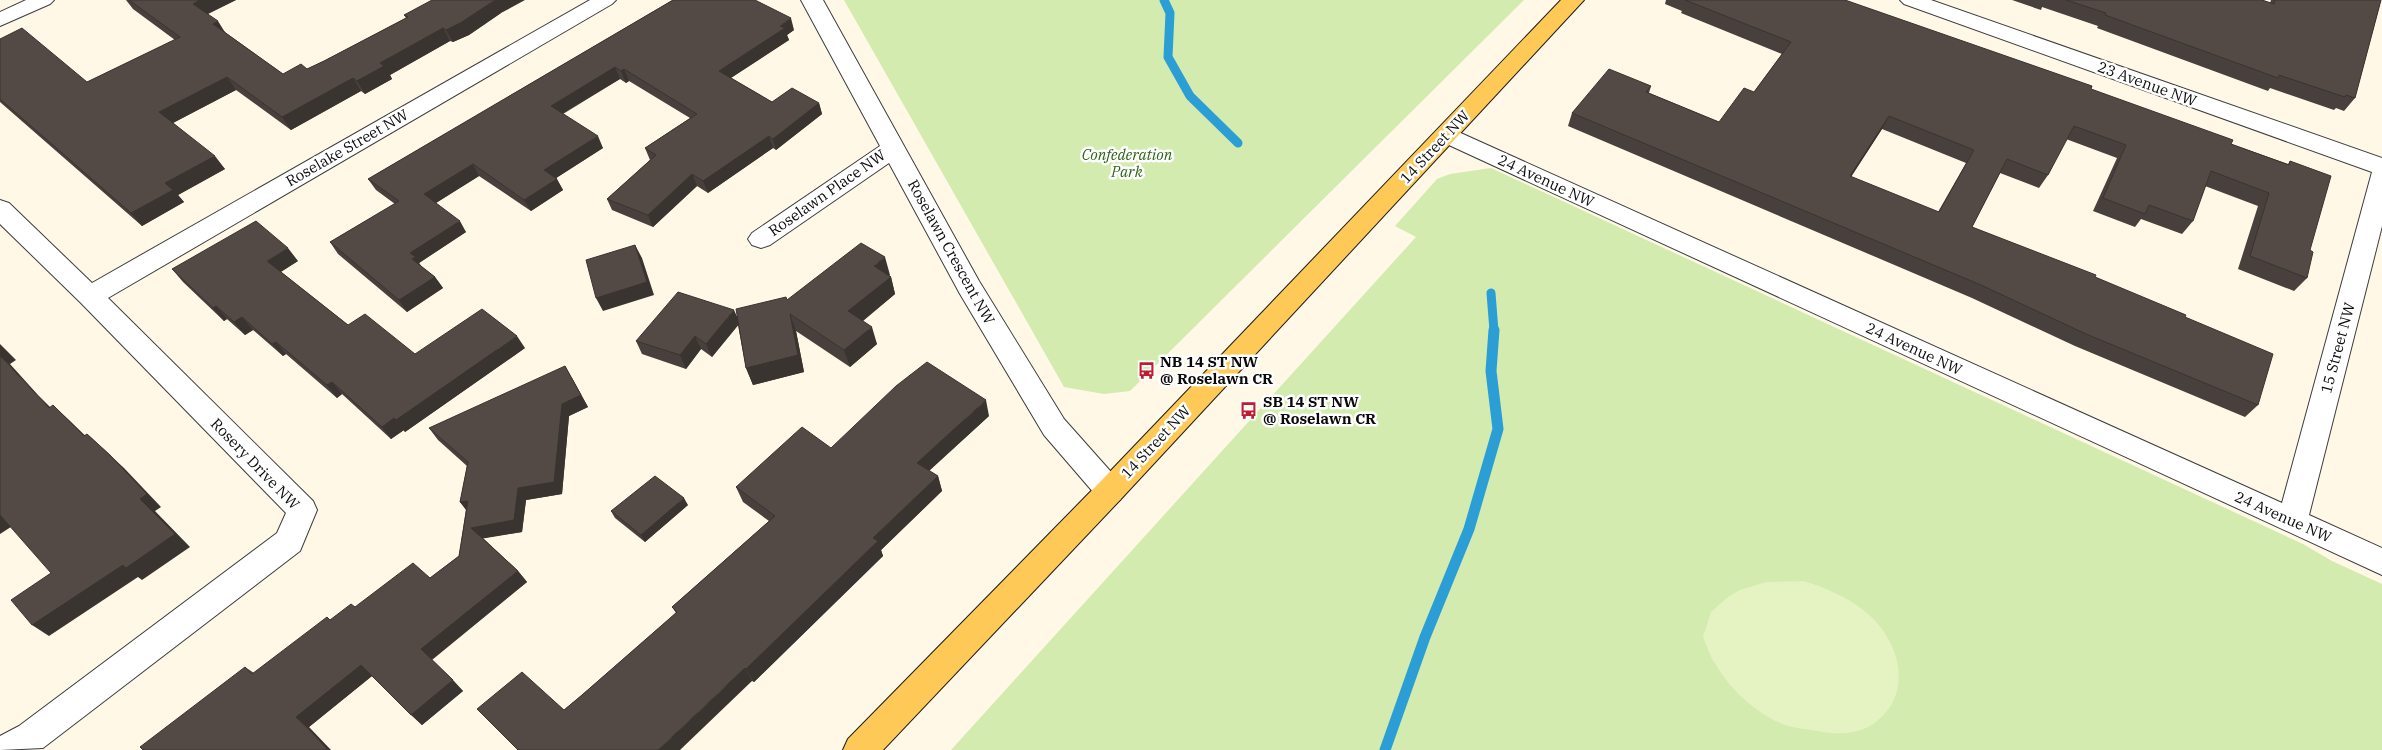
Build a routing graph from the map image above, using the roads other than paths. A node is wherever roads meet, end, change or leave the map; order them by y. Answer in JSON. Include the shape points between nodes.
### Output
{"nodes":[{"id":1,"x":43,"y":0,"type":"edge"},
{"id":2,"x":605,"y":0,"type":"edge"},
{"id":3,"x":812,"y":0,"type":"edge"},
{"id":4,"x":1573,"y":0,"type":"edge"},
{"id":5,"x":1912,"y":0,"type":"edge"},
{"id":6,"x":0,"y":20,"type":"edge"},
{"id":7,"x":1446,"y":135,"type":"junction"},
{"id":8,"x":894,"y":148,"type":"junction"},
{"id":9,"x":2382,"y":167,"type":"edge"},
{"id":10,"x":2382,"y":176,"type":"edge"},
{"id":11,"x":0,"y":210,"type":"edge"},
{"id":12,"x":761,"y":239,"type":"dead end"},
{"id":13,"x":90,"y":296,"type":"junction"},
{"id":14,"x":1110,"y":491,"type":"junction"},
{"id":15,"x":2292,"y":521,"type":"junction"},
{"id":16,"x":2382,"y":562,"type":"edge"},
{"id":17,"x":8,"y":750,"type":"edge"},
{"id":18,"x":860,"y":750,"type":"edge"}],
"edges":[{"from":1,"to":6,"type":"street"},
{"from":2,"to":13,"type":"street","name":"Roselake Street NW"},
{"from":3,"to":8,"type":"street","name":"Roselawn Crescent NW"},
{"from":4,"to":7,"type":"main road","name":"14 Street NW"},
{"from":5,"to":9,"type":"street","name":"23 Avenue NW"},
{"from":7,"to":14,"type":"main road","name":"14 Street NW"},
{"from":7,"to":15,"type":"street","name":"24 Avenue NW"},
{"from":8,"to":12,"type":"street","name":"Roselawn Place NW"},
{"from":8,"to":14,"type":"street","name":"Roselawn Crescent NW","via":[[969,287],[1054,427]]},
{"from":10,"to":15,"type":"street","name":"15 Street NW"},
{"from":11,"to":13,"type":"street","name":"Rosery Drive NW"},
{"from":13,"to":17,"type":"street","name":"Rosery Drive NW","via":[[302,510],[289,542],[31,738]]},
{"from":14,"to":18,"type":"main road","name":"14 Street NW"},
{"from":15,"to":16,"type":"street","name":"24 Avenue NW"}]}
